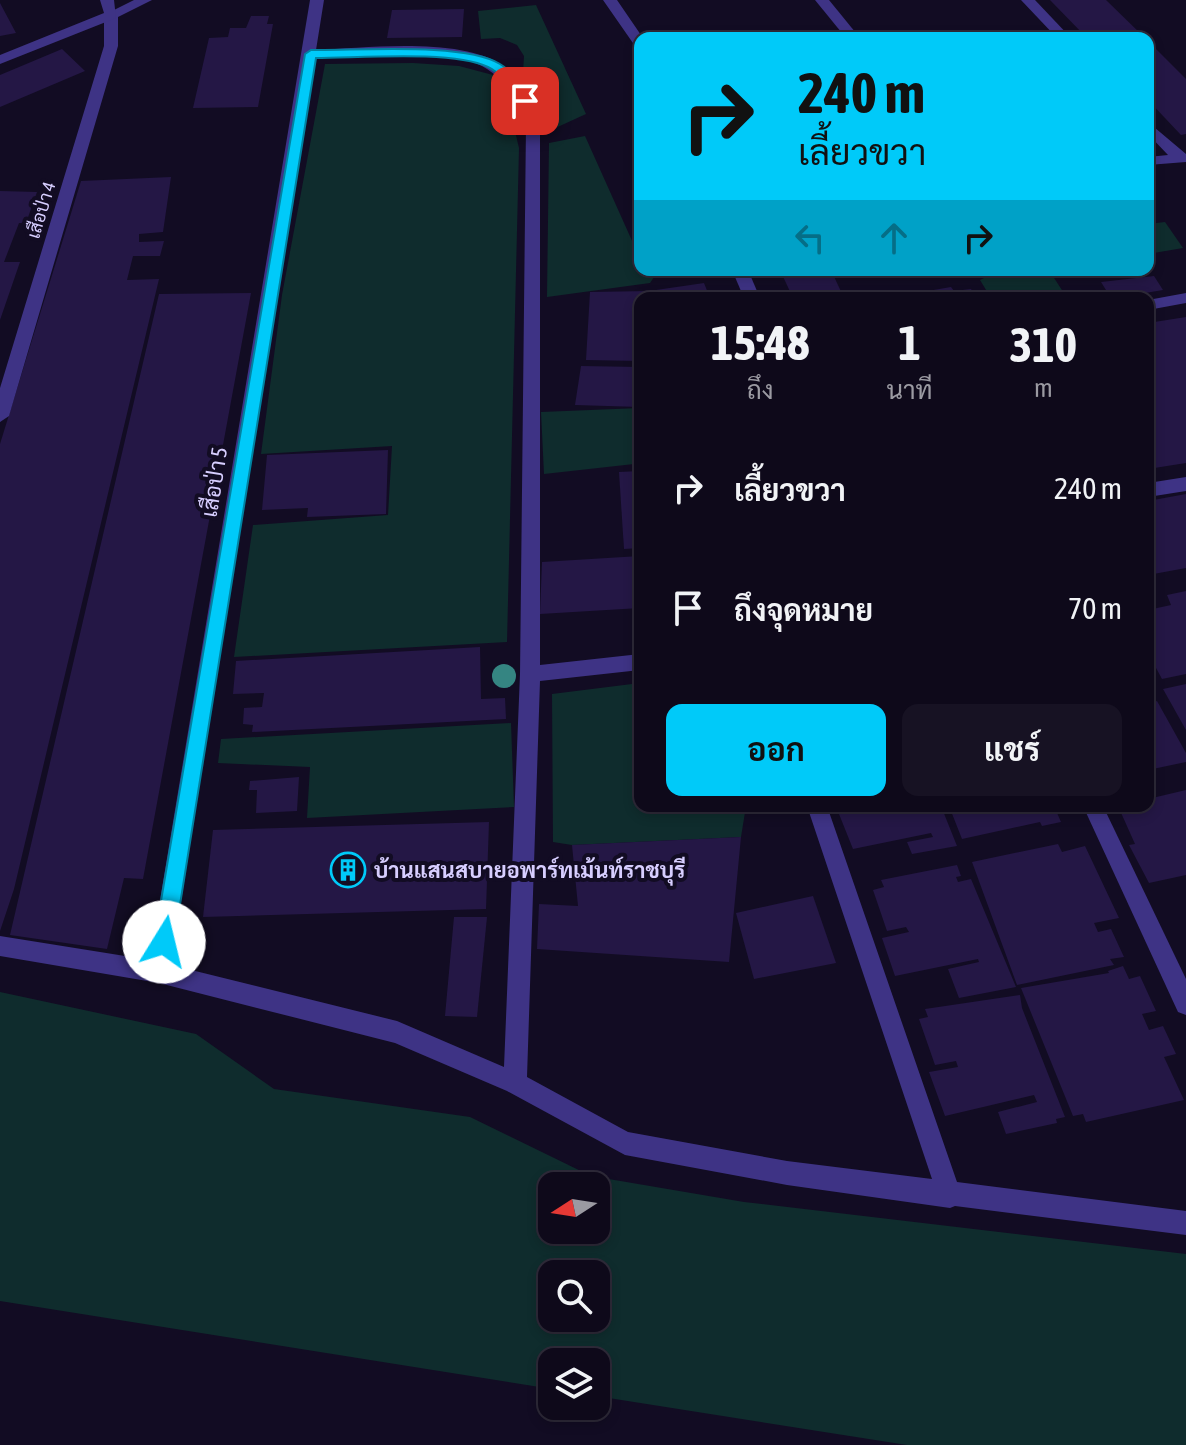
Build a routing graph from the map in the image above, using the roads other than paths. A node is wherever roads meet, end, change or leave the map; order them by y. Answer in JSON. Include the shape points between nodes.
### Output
{"nodes":[{"id":1,"x":145,"y":0,"type":"edge"},
{"id":2,"x":317,"y":0,"type":"edge"},
{"id":3,"x":610,"y":0,"type":"edge"},
{"id":4,"x":822,"y":0,"type":"edge"},
{"id":5,"x":1028,"y":0,"type":"edge"},
{"id":6,"x":109,"y":7,"type":"edge"},
{"id":7,"x":848,"y":32,"type":"edge"},
{"id":8,"x":1058,"y":32,"type":"edge"},
{"id":9,"x":634,"y":34,"type":"edge"},
{"id":10,"x":311,"y":54,"type":"junction"},
{"id":11,"x":0,"y":60,"type":"edge"},
{"id":12,"x":1154,"y":131,"type":"edge"},
{"id":13,"x":1183,"y":158,"type":"edge"},
{"id":14,"x":1154,"y":160,"type":"edge"},
{"id":15,"x":1186,"y":298,"type":"edge"},
{"id":16,"x":1154,"y":304,"type":"edge"},
{"id":17,"x":0,"y":416,"type":"edge"},
{"id":18,"x":1186,"y":484,"type":"edge"},
{"id":19,"x":1154,"y":489,"type":"edge"},
{"id":20,"x":634,"y":663,"type":"edge"},
{"id":21,"x":530,"y":674,"type":"junction"},
{"id":22,"x":819,"y":812,"type":"edge"},
{"id":23,"x":1096,"y":812,"type":"edge"},
{"id":24,"x":0,"y":946,"type":"edge"},
{"id":25,"x":159,"y":972,"type":"junction"},
{"id":26,"x":1186,"y":1004,"type":"edge"},
{"id":27,"x":515,"y":1083,"type":"junction"},
{"id":28,"x":950,"y":1196,"type":"junction"},
{"id":29,"x":1186,"y":1223,"type":"edge"}],
"edges":[{"from":1,"to":6,"type":"street"},
{"from":2,"to":10,"type":"street","name":"เสือป่า 5"},
{"from":3,"to":9,"type":"street"},
{"from":4,"to":7,"type":"street"},
{"from":5,"to":8,"type":"street"},
{"from":6,"to":11,"type":"street"},
{"from":6,"to":17,"type":"street","name":"เสือป่า 4","via":[[111,46]]},
{"from":10,"to":21,"type":"street","via":[[463,56],[494,65],[525,101],[535,148]]},
{"from":10,"to":25,"type":"street","name":"เสือป่า 5"},
{"from":12,"to":13,"type":"street"},
{"from":13,"to":14,"type":"street"},
{"from":15,"to":16,"type":"street"},
{"from":18,"to":19,"type":"street"},
{"from":20,"to":21,"type":"street"},
{"from":21,"to":27,"type":"street"},
{"from":22,"to":28,"type":"street"},
{"from":23,"to":26,"type":"street"},
{"from":24,"to":25,"type":"street"},
{"from":25,"to":27,"type":"street","via":[[397,1032]]},
{"from":27,"to":28,"type":"street","via":[[625,1143]]},
{"from":28,"to":29,"type":"street"}]}
